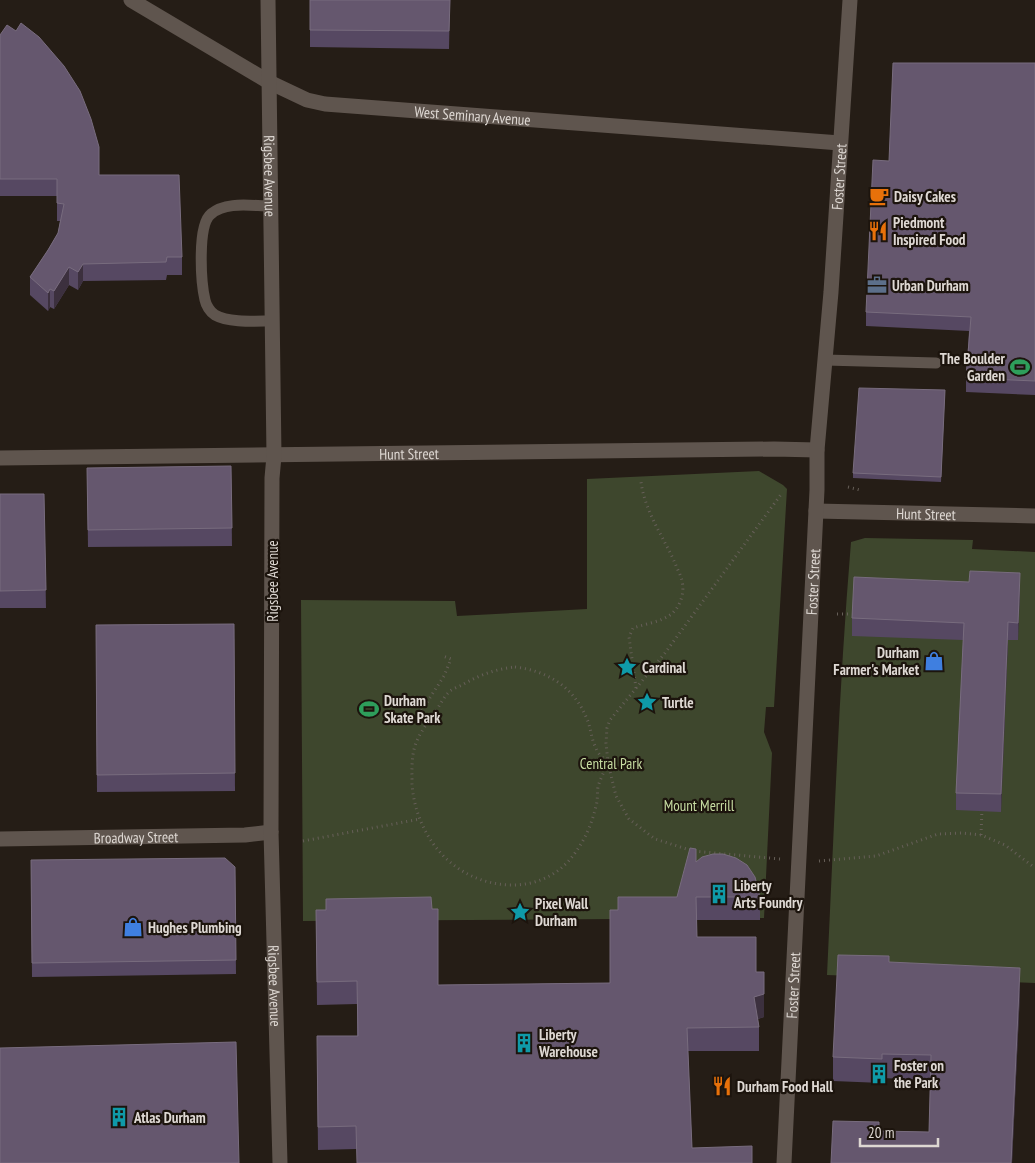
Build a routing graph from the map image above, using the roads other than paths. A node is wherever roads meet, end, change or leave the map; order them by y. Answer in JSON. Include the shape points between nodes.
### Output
{"nodes":[{"id":1,"x":131,"y":0,"type":"edge"},
{"id":2,"x":268,"y":0,"type":"edge"},
{"id":3,"x":850,"y":0,"type":"edge"},
{"id":4,"x":269,"y":82,"type":"junction"},
{"id":5,"x":840,"y":143,"type":"junction"},
{"id":6,"x":270,"y":206,"type":"junction"},
{"id":7,"x":272,"y":322,"type":"junction"},
{"id":8,"x":825,"y":360,"type":"junction"},
{"id":9,"x":936,"y":363,"type":"dead end"},
{"id":10,"x":817,"y":450,"type":"junction"},
{"id":11,"x":274,"y":456,"type":"junction"},
{"id":12,"x":0,"y":458,"type":"edge"},
{"id":13,"x":816,"y":511,"type":"junction"},
{"id":14,"x":1035,"y":516,"type":"edge"},
{"id":15,"x":271,"y":832,"type":"junction"},
{"id":16,"x":0,"y":839,"type":"edge"},
{"id":17,"x":280,"y":1163,"type":"edge"},
{"id":18,"x":784,"y":1163,"type":"edge"}],
"edges":[{"from":1,"to":4,"type":"street","name":"West Seminary Avenue"},
{"from":2,"to":4,"type":"street","name":"Rigsbee Avenue"},
{"from":3,"to":5,"type":"street","name":"Foster Street"},
{"from":4,"to":5,"type":"street","name":"West Seminary Avenue","via":[[307,100],[325,104]]},
{"from":4,"to":6,"type":"street","name":"Rigsbee Avenue"},
{"from":5,"to":8,"type":"street","name":"Foster Street"},
{"from":6,"to":7,"type":"street","name":"Rigsbee Avenue"},
{"from":6,"to":7,"type":"lane","via":[[228,206],[216,210],[204,224],[201,243],[205,301],[209,309],[216,316],[234,320]]},
{"from":7,"to":11,"type":"street","name":"Rigsbee Avenue"},
{"from":8,"to":9,"type":"lane"},
{"from":8,"to":10,"type":"street","name":"Foster Street"},
{"from":10,"to":11,"type":"street","name":"Hunt Street"},
{"from":10,"to":13,"type":"street","name":"Foster Street"},
{"from":11,"to":12,"type":"street","name":"Hunt Street"},
{"from":11,"to":15,"type":"street","name":"Rigsbee Avenue"},
{"from":13,"to":14,"type":"street","name":"Hunt Street"},
{"from":13,"to":18,"type":"street","name":"Foster Street"},
{"from":15,"to":16,"type":"street","name":"Broadway Street"},
{"from":15,"to":17,"type":"street","name":"Rigsbee Avenue"}]}
